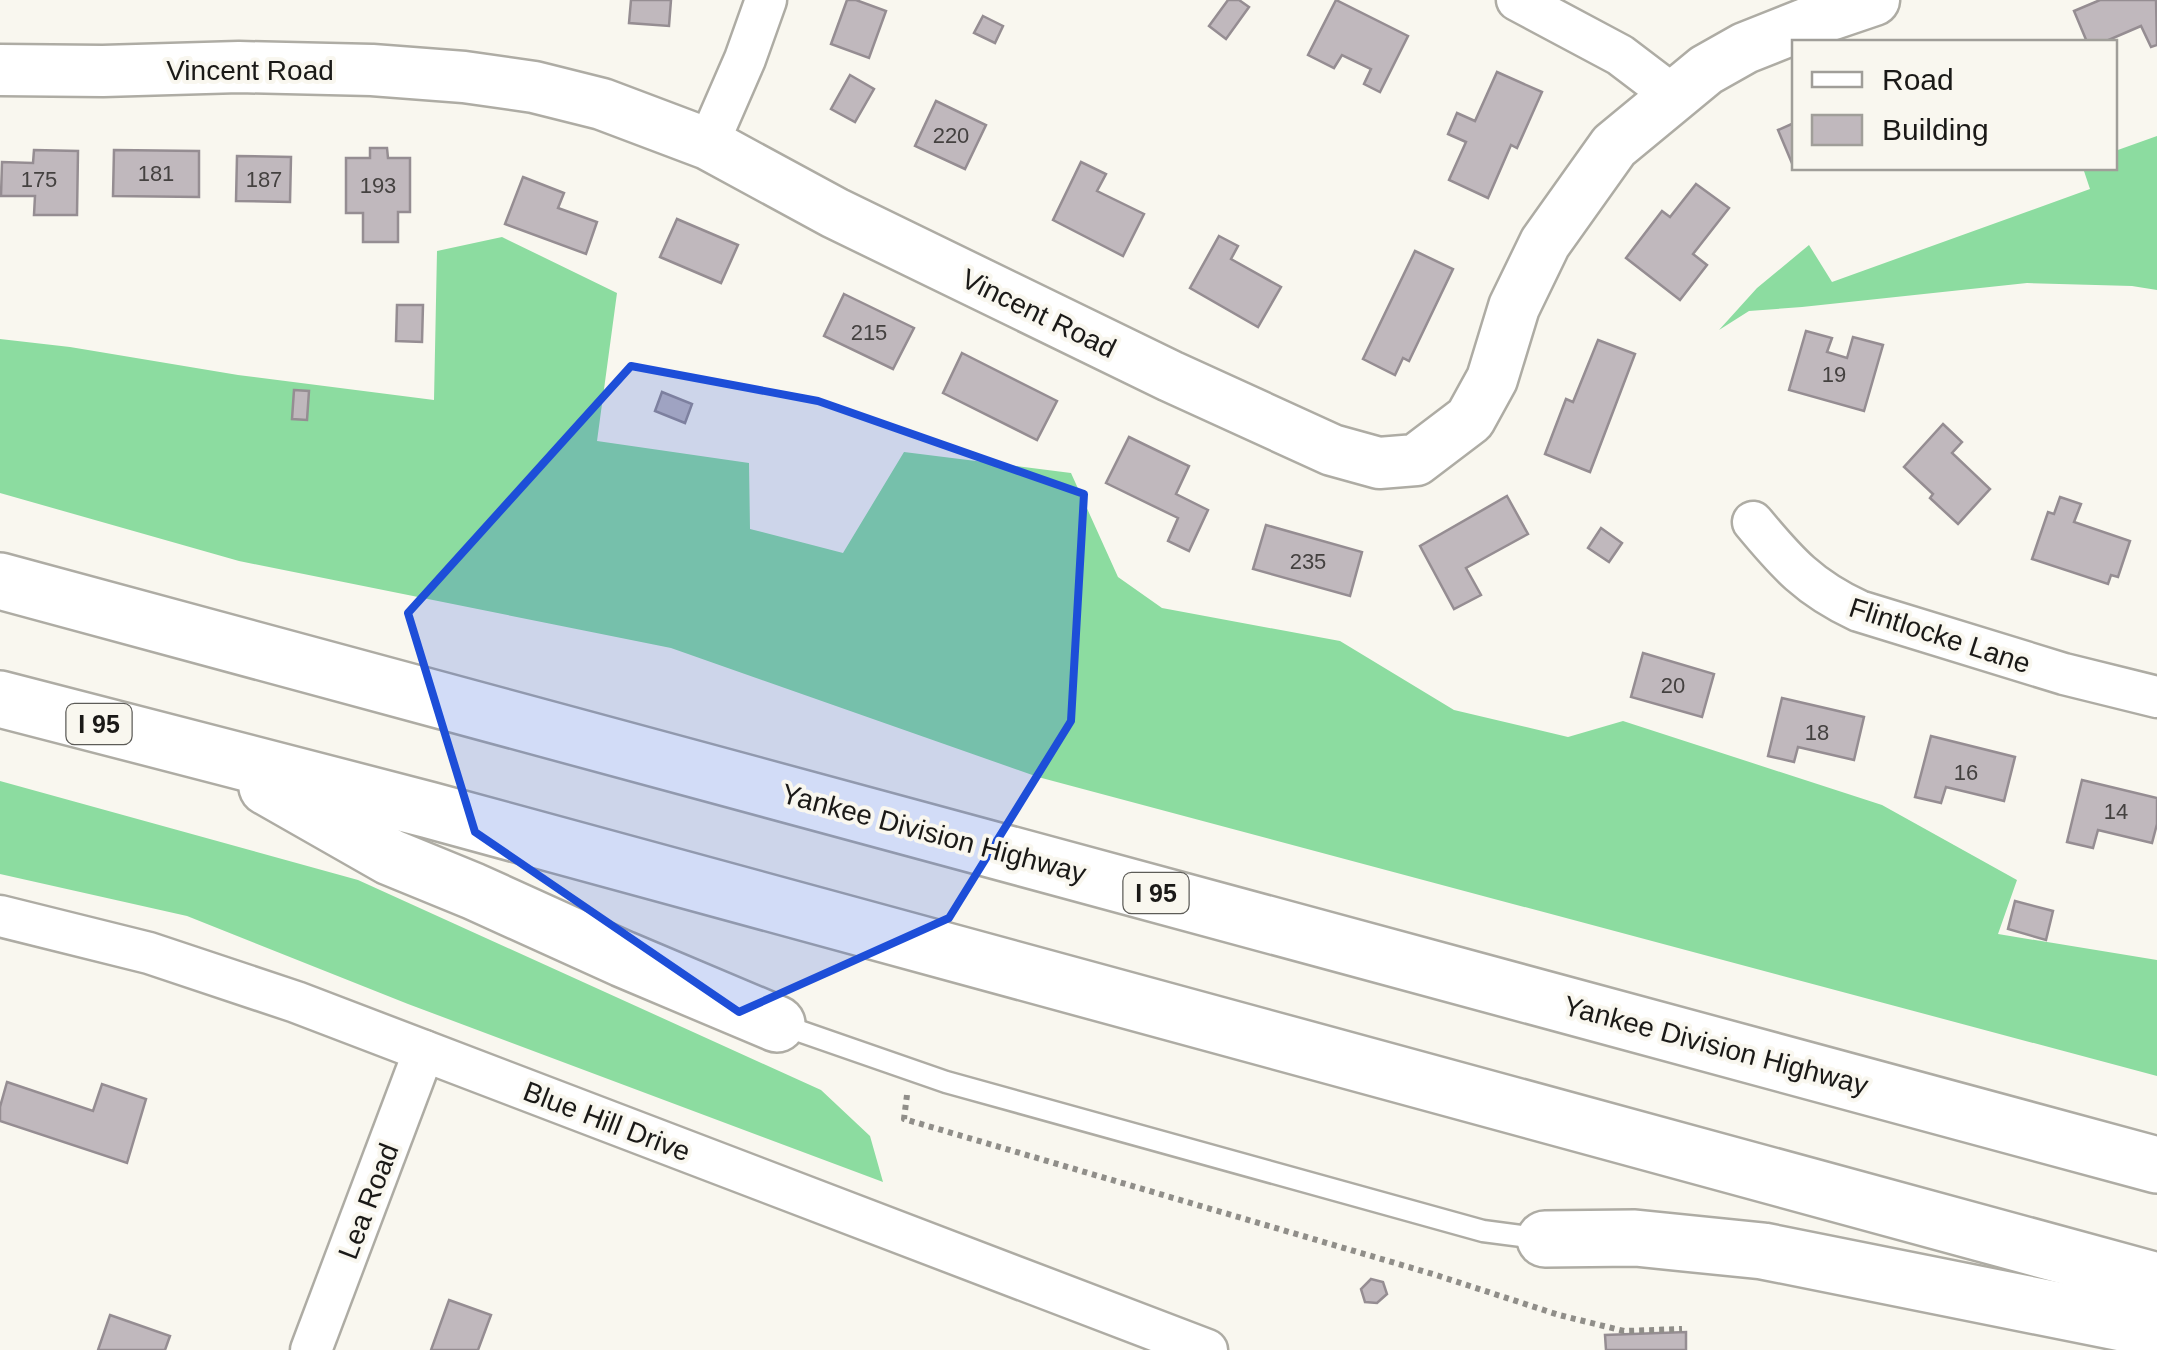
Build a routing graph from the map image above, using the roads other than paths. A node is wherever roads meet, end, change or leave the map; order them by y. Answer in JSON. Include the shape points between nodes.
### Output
{"nodes":[{"id":1,"x":766,"y":0,"type":"edge"},
{"id":2,"x":1517,"y":0,"type":"edge"},
{"id":3,"x":1874,"y":0,"type":"edge"},
{"id":4,"x":0,"y":70,"type":"edge"},
{"id":5,"x":1674,"y":96,"type":"junction"},
{"id":6,"x":708,"y":144,"type":"junction"},
{"id":7,"x":1753,"y":522,"type":"dead end"},
{"id":8,"x":0,"y":580,"type":"edge"},
{"id":9,"x":2157,"y":698,"type":"edge"},
{"id":10,"x":0,"y":699,"type":"edge"},
{"id":11,"x":199,"y":749,"type":"junction"},
{"id":12,"x":0,"y":916,"type":"edge"},
{"id":13,"x":777,"y":1024,"type":"joint"},
{"id":14,"x":424,"y":1052,"type":"junction"},
{"id":15,"x":2157,"y":1165,"type":"edge"},
{"id":16,"x":1545,"y":1239,"type":"joint"},
{"id":17,"x":2157,"y":1281,"type":"edge"},
{"id":18,"x":2157,"y":1330,"type":"edge"},
{"id":19,"x":311,"y":1350,"type":"edge"},
{"id":20,"x":1207,"y":1350,"type":"edge"}],
"edges":[{"from":1,"to":6,"type":"street"},
{"from":2,"to":5,"type":"street","via":[[1620,54]]},
{"from":3,"to":5,"type":"street","name":"Vincent Road","via":[[1745,48]]},
{"from":4,"to":6,"type":"street","name":"Vincent Road","via":[[238,67],[464,77],[602,104]]},
{"from":5,"to":6,"type":"street","name":"Vincent Road","via":[[1614,146],[1545,243],[1470,420],[1416,460],[1379,462],[1332,450],[1170,376]]},
{"from":7,"to":9,"type":"street","name":"Flintlocke Lane","via":[[1788,564],[1830,598],[1859,611]]},
{"from":8,"to":15,"type":"highway","name":"Yankee Division Highway","number":"I 95"},
{"from":10,"to":11,"type":"highway","number":"I 95"},
{"from":11,"to":13,"type":"highway","via":[[390,857]]},
{"from":11,"to":17,"type":"highway","number":"I 95"},
{"from":12,"to":14,"type":"street","name":"Blue Hill Drive","via":[[149,953]]},
{"from":13,"to":16,"type":"lane","via":[[946,1082],[1483,1231]]},
{"from":14,"to":19,"type":"street","name":"Lea Road"},
{"from":14,"to":20,"type":"street","name":"Blue Hill Drive"},
{"from":16,"to":18,"type":"highway","via":[[1635,1238],[1763,1252]]}]}
